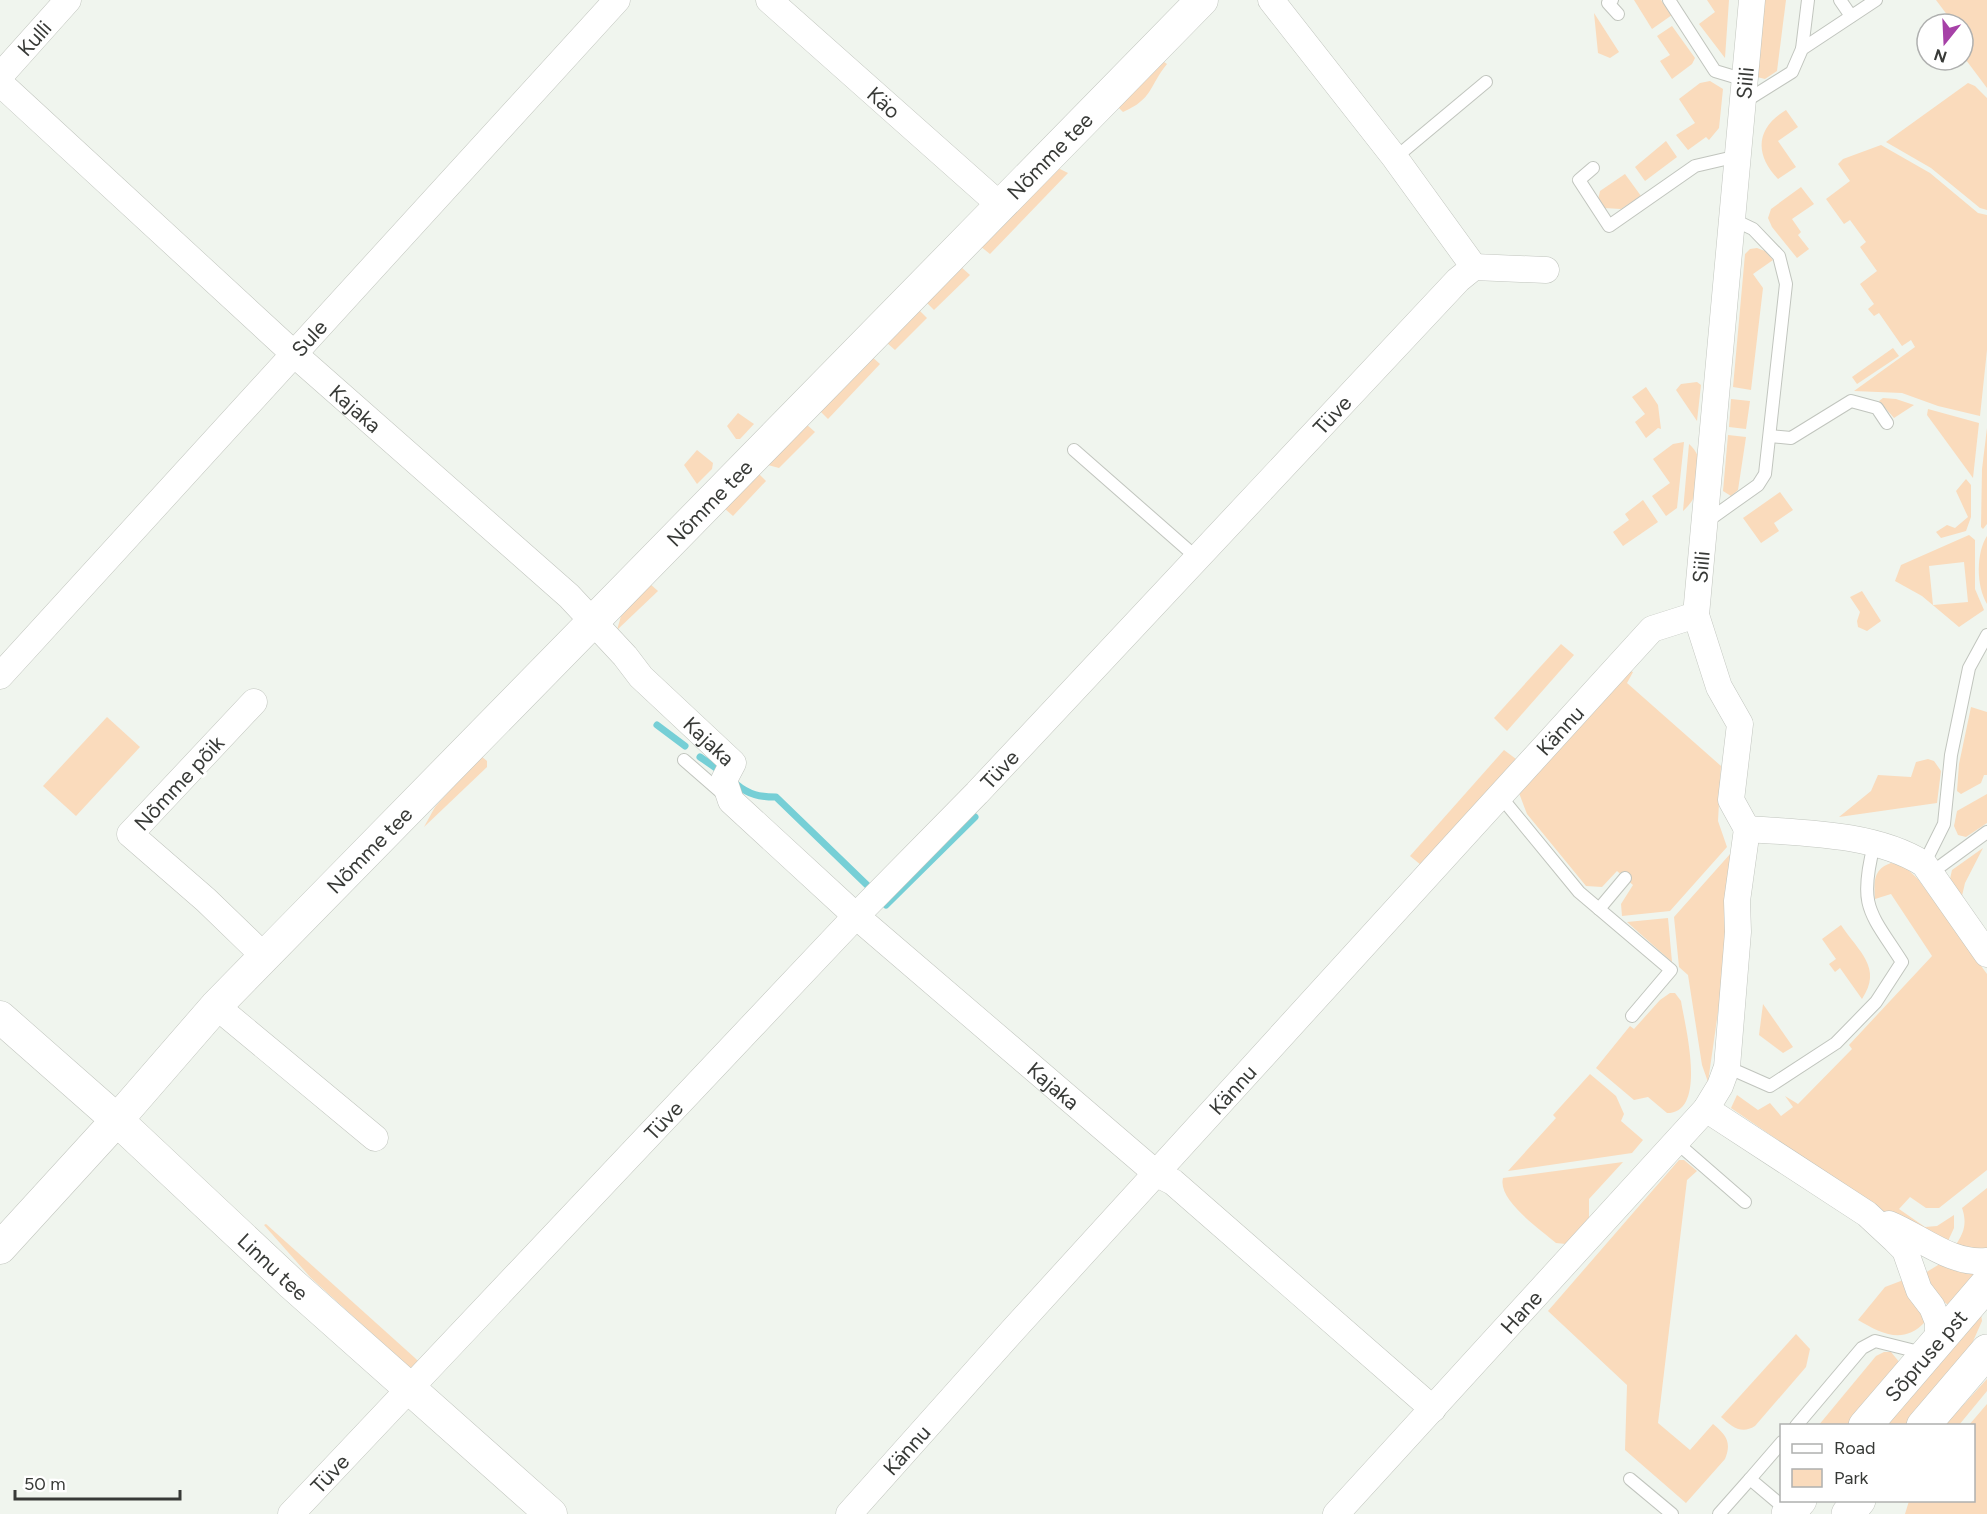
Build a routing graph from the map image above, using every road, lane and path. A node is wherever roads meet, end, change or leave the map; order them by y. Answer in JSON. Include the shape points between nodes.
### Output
{"nodes":[{"id":1,"x":68,"y":0,"type":"edge"},
{"id":2,"x":617,"y":0,"type":"edge"},
{"id":3,"x":769,"y":0,"type":"edge"},
{"id":4,"x":1202,"y":0,"type":"edge"},
{"id":5,"x":1271,"y":0,"type":"edge"},
{"id":6,"x":1612,"y":0,"type":"edge"},
{"id":7,"x":1669,"y":0,"type":"edge"},
{"id":8,"x":1752,"y":0,"type":"edge"},
{"id":9,"x":1808,"y":0,"type":"edge"},
{"id":10,"x":1840,"y":0,"type":"edge"},
{"id":11,"x":1876,"y":0,"type":"edge"},
{"id":12,"x":1618,"y":14,"type":"dead end"},
{"id":13,"x":1851,"y":16,"type":"junction"},
{"id":14,"x":1802,"y":49,"type":"junction"},
{"id":15,"x":0,"y":76,"type":"edge"},
{"id":16,"x":1486,"y":82,"type":"dead end"},
{"id":17,"x":0,"y":83,"type":"edge"},
{"id":18,"x":1744,"y":92,"type":"junction"},
{"id":19,"x":1738,"y":156,"type":"junction"},
{"id":20,"x":1395,"y":158,"type":"junction"},
{"id":21,"x":1593,"y":168,"type":"dead end"},
{"id":22,"x":1001,"y":206,"type":"junction"},
{"id":23,"x":1732,"y":219,"type":"junction"},
{"id":24,"x":1474,"y":267,"type":"junction"},
{"id":25,"x":1546,"y":270,"type":"dead end"},
{"id":26,"x":293,"y":352,"type":"junction"},
{"id":27,"x":1887,"y":423,"type":"dead end"},
{"id":28,"x":1770,"y":436,"type":"junction"},
{"id":29,"x":1074,"y":450,"type":"dead end"},
{"id":30,"x":1705,"y":523,"type":"junction"},
{"id":31,"x":1196,"y":557,"type":"junction"},
{"id":32,"x":1696,"y":615,"type":"junction"},
{"id":33,"x":594,"y":623,"type":"junction"},
{"id":34,"x":1987,"y":634,"type":"edge"},
{"id":35,"x":0,"y":676,"type":"edge"},
{"id":36,"x":254,"y":702,"type":"dead end"},
{"id":37,"x":684,"y":760,"type":"dead end"},
{"id":38,"x":1501,"y":797,"type":"junction"},
{"id":39,"x":731,"y":801,"type":"junction"},
{"id":40,"x":1747,"y":829,"type":"junction"},
{"id":41,"x":1987,"y":832,"type":"edge"},
{"id":42,"x":1874,"y":845,"type":"junction"},
{"id":43,"x":1927,"y":868,"type":"junction"},
{"id":44,"x":1625,"y":878,"type":"dead end"},
{"id":45,"x":1599,"y":909,"type":"junction"},
{"id":46,"x":856,"y":916,"type":"junction"},
{"id":47,"x":1987,"y":954,"type":"edge"},
{"id":48,"x":266,"y":958,"type":"junction"},
{"id":49,"x":216,"y":1006,"type":"junction"},
{"id":50,"x":1632,"y":1016,"type":"dead end"},
{"id":51,"x":0,"y":1017,"type":"edge"},
{"id":52,"x":1727,"y":1067,"type":"junction"},
{"id":53,"x":1706,"y":1109,"type":"junction"},
{"id":54,"x":117,"y":1120,"type":"junction"},
{"id":55,"x":375,"y":1138,"type":"dead end"},
{"id":56,"x":1676,"y":1142,"type":"junction"},
{"id":57,"x":1157,"y":1174,"type":"junction"},
{"id":58,"x":1745,"y":1202,"type":"dead end"},
{"id":59,"x":1867,"y":1214,"type":"junction"},
{"id":60,"x":0,"y":1248,"type":"edge"},
{"id":61,"x":1987,"y":1261,"type":"edge"},
{"id":62,"x":1987,"y":1284,"type":"edge"},
{"id":63,"x":1933,"y":1347,"type":"junction"},
{"id":64,"x":1986,"y":1354,"type":"edge"},
{"id":65,"x":410,"y":1388,"type":"junction"},
{"id":66,"x":1433,"y":1409,"type":"junction"},
{"id":67,"x":1797,"y":1424,"type":"edge"},
{"id":68,"x":1866,"y":1424,"type":"edge"},
{"id":69,"x":1924,"y":1424,"type":"edge"},
{"id":70,"x":1780,"y":1444,"type":"edge"},
{"id":71,"x":1630,"y":1479,"type":"dead end"},
{"id":72,"x":1750,"y":1479,"type":"junction"},
{"id":73,"x":1780,"y":1500,"type":"edge"},
{"id":74,"x":1857,"y":1502,"type":"edge"},
{"id":75,"x":291,"y":1514,"type":"edge"},
{"id":76,"x":551,"y":1514,"type":"edge"},
{"id":77,"x":849,"y":1514,"type":"edge"},
{"id":78,"x":1336,"y":1514,"type":"edge"},
{"id":79,"x":1672,"y":1514,"type":"edge"},
{"id":80,"x":1719,"y":1514,"type":"edge"},
{"id":81,"x":1848,"y":1514,"type":"edge"}],
"edges":[{"from":1,"to":15,"type":"street","name":"Kulli"},
{"from":2,"to":26,"type":"street","name":"Sule"},
{"from":3,"to":22,"type":"street","name":"Käo"},
{"from":4,"to":22,"type":"street","name":"Nõmme tee"},
{"from":5,"to":20,"type":"street"},
{"from":6,"to":12,"type":"lane","via":[[1608,3]]},
{"from":7,"to":18,"type":"lane","via":[[1715,71]]},
{"from":8,"to":18,"type":"street","name":"Siili"},
{"from":9,"to":14,"type":"lane"},
{"from":10,"to":13,"type":"lane"},
{"from":11,"to":13,"type":"lane"},
{"from":13,"to":14,"type":"lane"},
{"from":14,"to":18,"type":"lane","via":[[1792,72]]},
{"from":16,"to":20,"type":"lane"},
{"from":17,"to":26,"type":"street","name":"Kajaka"},
{"from":18,"to":19,"type":"street","name":"Siili"},
{"from":19,"to":21,"type":"lane","via":[[1695,166],[1609,226],[1579,180]]},
{"from":19,"to":23,"type":"street","name":"Siili"},
{"from":20,"to":24,"type":"street"},
{"from":22,"to":33,"type":"street","name":"Nõmme tee"},
{"from":23,"to":28,"type":"lane","via":[[1752,229],[1779,256],[1786,284]]},
{"from":23,"to":30,"type":"street","name":"Siili"},
{"from":24,"to":25,"type":"street"},
{"from":24,"to":31,"type":"street","name":"Tüve"},
{"from":26,"to":33,"type":"street","name":"Kajaka","via":[[569,596]]},
{"from":26,"to":35,"type":"street","name":"Sule"},
{"from":27,"to":28,"type":"lane","via":[[1877,408],[1851,401],[1791,438]]},
{"from":28,"to":30,"type":"lane","via":[[1765,474],[1758,485]]},
{"from":29,"to":31,"type":"lane"},
{"from":30,"to":32,"type":"street","name":"Siili"},
{"from":31,"to":46,"type":"street","name":"Tüve","via":[[976,794]]},
{"from":32,"to":38,"type":"street","name":"Kännu","via":[[1652,629]]},
{"from":32,"to":40,"type":"street","name":"Siili","via":[[1719,687],[1740,724],[1731,801]]},
{"from":33,"to":39,"type":"street","name":"Kajaka","via":[[640,677],[733,763],[724,780]]},
{"from":33,"to":48,"type":"street","name":"Nõmme tee"},
{"from":34,"to":43,"type":"lane","via":[[1969,668],[1951,755],[1944,824]]},
{"from":36,"to":48,"type":"street","name":"Nõmme põik","via":[[130,834]]},
{"from":37,"to":39,"type":"lane"},
{"from":38,"to":45,"type":"lane","via":[[1579,892]]},
{"from":38,"to":57,"type":"street","name":"Kännu"},
{"from":39,"to":46,"type":"street","name":"Kajaka"},
{"from":40,"to":42,"type":"street","via":[[1842,837]]},
{"from":40,"to":52,"type":"street","name":"Hane","via":[[1737,902]]},
{"from":41,"to":43,"type":"lane"},
{"from":42,"to":43,"type":"street","via":[[1910,855]]},
{"from":42,"to":52,"type":"lane","via":[[1866,874],[1868,909],[1902,962],[1883,992],[1836,1043],[1770,1086]]},
{"from":43,"to":47,"type":"street"},
{"from":44,"to":45,"type":"lane"},
{"from":45,"to":50,"type":"lane","via":[[1671,970]]},
{"from":46,"to":57,"type":"street","name":"Kajaka"},
{"from":46,"to":65,"type":"street","name":"Tüve"},
{"from":48,"to":49,"type":"street","name":"Nõmme tee"},
{"from":49,"to":54,"type":"street","name":"Nõmme tee"},
{"from":49,"to":55,"type":"street"},
{"from":51,"to":54,"type":"street","name":"Linnu tee"},
{"from":52,"to":53,"type":"street","name":"Hane"},
{"from":53,"to":56,"type":"street","name":"Hane"},
{"from":53,"to":59,"type":"street"},
{"from":54,"to":60,"type":"street","name":"Nõmme tee"},
{"from":54,"to":65,"type":"street","name":"Linnu tee"},
{"from":56,"to":58,"type":"lane"},
{"from":56,"to":66,"type":"street","name":"Hane"},
{"from":57,"to":66,"type":"street","name":"Kajaka","via":[[1173,1182]]},
{"from":57,"to":77,"type":"street","name":"Kännu"},
{"from":59,"to":61,"type":"street","via":[[1955,1258]]},
{"from":59,"to":63,"type":"street","via":[[1905,1250],[1920,1290],[1938,1322]]},
{"from":62,"to":63,"type":"main road","name":"Sõpruse pst"},
{"from":63,"to":67,"type":"lane","via":[[1875,1341],[1862,1348]]},
{"from":63,"to":68,"type":"main road","name":"Sõpruse pst"},
{"from":64,"to":69,"type":"main road","name":"Sõpruse pst"},
{"from":65,"to":75,"type":"street","name":"Tüve"},
{"from":65,"to":76,"type":"street","name":"Linnu tee"},
{"from":66,"to":78,"type":"street","name":"Hane"},
{"from":70,"to":72,"type":"lane"},
{"from":71,"to":79,"type":"lane"},
{"from":72,"to":73,"type":"lane"},
{"from":72,"to":80,"type":"lane"},
{"from":74,"to":81,"type":"main road"}]}
